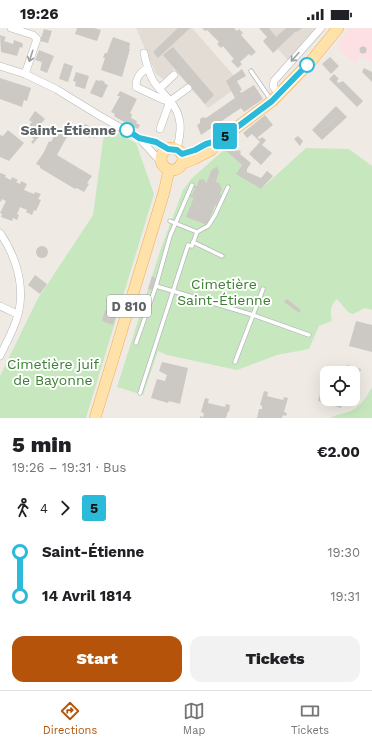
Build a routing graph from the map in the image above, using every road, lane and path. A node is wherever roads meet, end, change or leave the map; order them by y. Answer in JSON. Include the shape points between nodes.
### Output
{"nodes":[{"id":1,"x":11,"y":28,"type":"edge"},
{"id":2,"x":320,"y":28,"type":"edge"},
{"id":3,"x":338,"y":28,"type":"edge"},
{"id":4,"x":144,"y":53,"type":"dead end"},
{"id":5,"x":0,"y":66,"type":"edge"},
{"id":6,"x":148,"y":68,"type":"junction"},
{"id":7,"x":251,"y":71,"type":"dead end"},
{"id":8,"x":25,"y":74,"type":"junction"},
{"id":9,"x":174,"y":75,"type":"dead end"},
{"id":10,"x":160,"y":88,"type":"junction"},
{"id":11,"x":188,"y":88,"type":"dead end"},
{"id":12,"x":275,"y":98,"type":"junction"},
{"id":13,"x":170,"y":101,"type":"junction"},
{"id":14,"x":160,"y":129,"type":"dead end"},
{"id":15,"x":139,"y":138,"type":"junction"},
{"id":16,"x":177,"y":154,"type":"junction"},
{"id":17,"x":165,"y":166,"type":"junction"},
{"id":18,"x":192,"y":184,"type":"dead end"},
{"id":19,"x":228,"y":187,"type":"dead end"},
{"id":20,"x":170,"y":221,"type":"dead end"},
{"id":21,"x":176,"y":223,"type":"junction"},
{"id":22,"x":197,"y":232,"type":"junction"},
{"id":23,"x":0,"y":233,"type":"edge"},
{"id":24,"x":193,"y":242,"type":"junction"},
{"id":25,"x":222,"y":256,"type":"dead end"},
{"id":26,"x":156,"y":286,"type":"junction"},
{"id":27,"x":263,"y":289,"type":"dead end"},
{"id":28,"x":172,"y":291,"type":"junction"},
{"id":29,"x":0,"y":306,"type":"edge"},
{"id":30,"x":18,"y":314,"type":"junction"},
{"id":31,"x":253,"y":315,"type":"junction"},
{"id":32,"x":309,"y":335,"type":"dead end"},
{"id":33,"x":136,"y":343,"type":"dead end"},
{"id":34,"x":0,"y":356,"type":"edge"},
{"id":35,"x":235,"y":362,"type":"dead end"},
{"id":36,"x":140,"y":393,"type":"dead end"},
{"id":37,"x":95,"y":418,"type":"edge"}],
"edges":[{"from":1,"to":8,"type":"street","one_way":true,"via":[[34,35],[37,39]]},
{"from":2,"to":12,"type":"street","one_way":true,"via":[[274,81]]},
{"from":3,"to":12,"type":"main road","via":[[312,60]]},
{"from":4,"to":6,"type":"street"},
{"from":5,"to":8,"type":"street"},
{"from":6,"to":10,"type":"street"},
{"from":6,"to":13,"type":"street","via":[[141,72],[136,80],[136,87]]},
{"from":7,"to":12,"type":"lane"},
{"from":8,"to":15,"type":"street","via":[[56,89]]},
{"from":9,"to":10,"type":"street"},
{"from":10,"to":13,"type":"street"},
{"from":11,"to":13,"type":"street"},
{"from":12,"to":16,"type":"main road","via":[[220,140],[211,150],[194,159]]},
{"from":13,"to":14,"type":"street"},
{"from":13,"to":16,"type":"street","via":[[180,119]]},
{"from":15,"to":16,"type":"street","via":[[156,142]]},
{"from":15,"to":17,"type":"street"},
{"from":16,"to":17,"type":"main road","via":[[176,169]]},
{"from":16,"to":17,"type":"main road","via":[[161,156]]},
{"from":17,"to":37,"type":"main road","number":"D 810","via":[[164,192]]},
{"from":18,"to":21,"type":"lane"},
{"from":19,"to":22,"type":"lane","via":[[208,226]]},
{"from":20,"to":21,"type":"lane"},
{"from":21,"to":22,"type":"lane"},
{"from":21,"to":26,"type":"lane"},
{"from":22,"to":24,"type":"lane"},
{"from":23,"to":30,"type":"street","via":[[10,250],[19,280]]},
{"from":24,"to":25,"type":"lane"},
{"from":24,"to":28,"type":"lane","via":[[192,246],[188,245]]},
{"from":26,"to":28,"type":"lane"},
{"from":26,"to":33,"type":"lane"},
{"from":27,"to":31,"type":"lane"},
{"from":28,"to":31,"type":"lane"},
{"from":28,"to":36,"type":"lane"},
{"from":29,"to":30,"type":"street"},
{"from":30,"to":34,"type":"street"},
{"from":31,"to":32,"type":"lane"},
{"from":31,"to":35,"type":"lane"}]}
